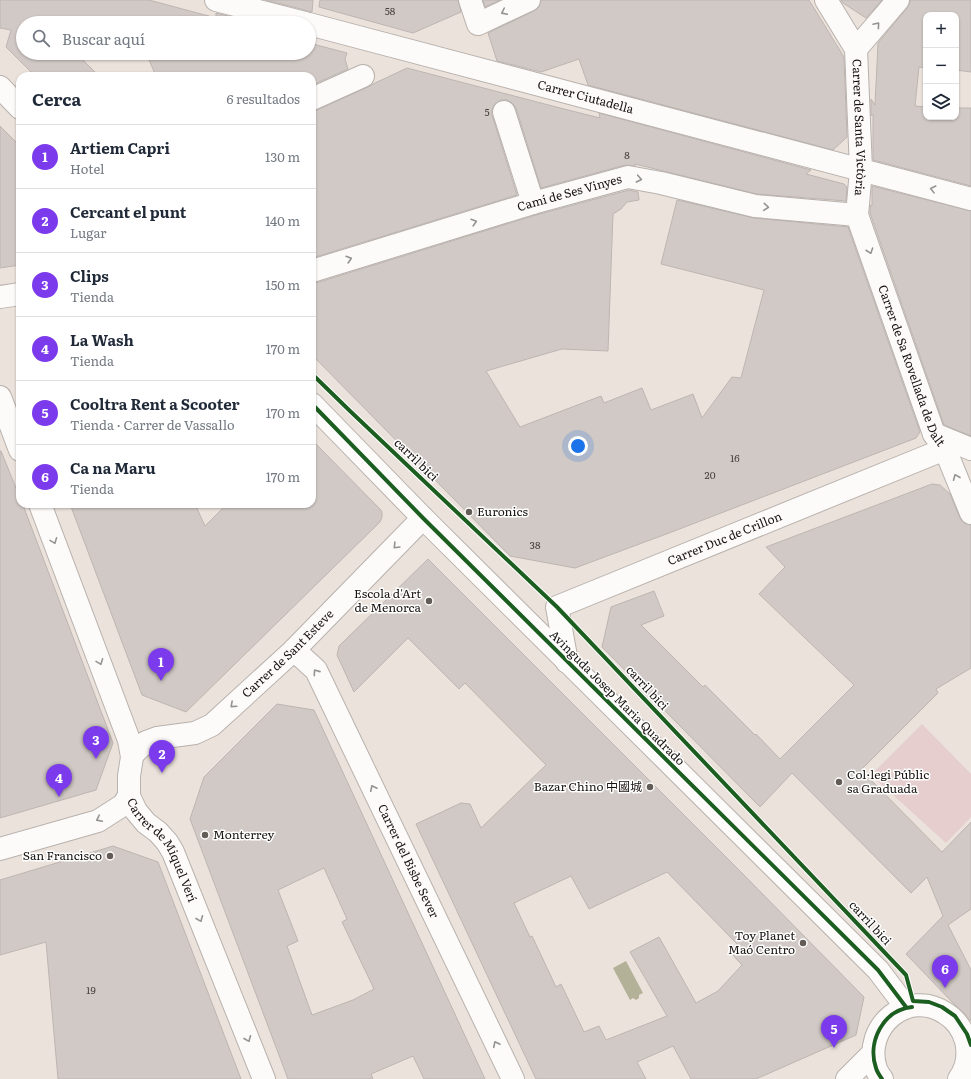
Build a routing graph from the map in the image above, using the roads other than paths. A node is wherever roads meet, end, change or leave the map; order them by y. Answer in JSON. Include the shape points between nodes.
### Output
{"nodes":[{"id":1,"x":216,"y":0,"type":"edge"},
{"id":2,"x":470,"y":0,"type":"edge"},
{"id":3,"x":530,"y":0,"type":"edge"},
{"id":4,"x":826,"y":0,"type":"edge"},
{"id":5,"x":898,"y":0,"type":"edge"},
{"id":6,"x":278,"y":16,"type":"edge"},
{"id":7,"x":316,"y":26,"type":"edge"},
{"id":8,"x":856,"y":49,"type":"junction"},
{"id":9,"x":363,"y":76,"type":"dead end"},
{"id":10,"x":0,"y":87,"type":"edge"},
{"id":11,"x":316,"y":97,"type":"edge"},
{"id":12,"x":16,"y":104,"type":"edge"},
{"id":13,"x":504,"y":112,"type":"dead end"},
{"id":14,"x":861,"y":170,"type":"junction"},
{"id":15,"x":971,"y":199,"type":"edge"},
{"id":16,"x":534,"y":204,"type":"junction"},
{"id":17,"x":857,"y":215,"type":"junction"},
{"id":18,"x":316,"y":270,"type":"edge"},
{"id":19,"x":16,"y":295,"type":"edge"},
{"id":20,"x":0,"y":297,"type":"edge"},
{"id":21,"x":0,"y":397,"type":"edge"},
{"id":22,"x":316,"y":408,"type":"edge"},
{"id":23,"x":16,"y":439,"type":"edge"},
{"id":24,"x":940,"y":442,"type":"junction"},
{"id":25,"x":971,"y":449,"type":"edge"},
{"id":26,"x":42,"y":508,"type":"edge"},
{"id":27,"x":971,"y":513,"type":"edge"},
{"id":28,"x":423,"y":518,"type":"junction"},
{"id":29,"x":294,"y":650,"type":"junction"},
{"id":30,"x":567,"y":662,"type":"junction"},
{"id":31,"x":132,"y":755,"type":"junction"},
{"id":32,"x":129,"y":796,"type":"junction"},
{"id":33,"x":0,"y":849,"type":"edge"},
{"id":34,"x":906,"y":1007,"type":"junction"},
{"id":35,"x":969,"y":1048,"type":"edge"},
{"id":36,"x":873,"y":1052,"type":"junction"},
{"id":37,"x":264,"y":1079,"type":"edge"},
{"id":38,"x":513,"y":1079,"type":"edge"},
{"id":39,"x":847,"y":1079,"type":"edge"},
{"id":40,"x":882,"y":1079,"type":"edge"},
{"id":41,"x":959,"y":1079,"type":"edge"}],
"edges":[{"from":1,"to":6,"type":"street"},
{"from":3,"to":2,"type":"street","one_way":true,"via":[[478,24]]},
{"from":4,"to":8,"type":"street","name":"Carrer de Santa Victòria"},
{"from":8,"to":5,"type":"street","one_way":true},
{"from":7,"to":14,"type":"street","name":"Carrer Ciutadella"},
{"from":8,"to":14,"type":"street","name":"Carrer de Santa Victòria"},
{"from":9,"to":11,"type":"street"},
{"from":10,"to":12,"type":"street"},
{"from":13,"to":16,"type":"street"},
{"from":15,"to":14,"type":"street","name":"Carrer Ciutadella","one_way":true},
{"from":14,"to":17,"type":"street","name":"Carrer de Santa Victòria"},
{"from":16,"to":17,"type":"street","name":"Camí de Ses Vinyes","one_way":true,"via":[[628,177],[755,206]]},
{"from":18,"to":16,"type":"street","name":"Camí de Ses Vinyes","one_way":true},
{"from":17,"to":24,"type":"street","name":"Carrer de Sa Rovellada de Dalt","one_way":true},
{"from":19,"to":20,"type":"street"},
{"from":21,"to":23,"type":"street"},
{"from":22,"to":28,"type":"street","name":"Avinguda Josep Maria Quadrado"},
{"from":24,"to":25,"type":"street"},
{"from":27,"to":24,"type":"street","name":"Carrer de Sa Rovellada de Dalt","one_way":true},
{"from":24,"to":30,"type":"street","name":"Carrer Duc de Crillon","via":[[557,607]]},
{"from":26,"to":31,"type":"street","name":"Carrer de Miquel Verí","one_way":true,"via":[[129,740]]},
{"from":28,"to":29,"type":"street","name":"Carrer de Sant Esteve","one_way":true},
{"from":28,"to":30,"type":"street","name":"Avinguda Josep Maria Quadrado"},
{"from":29,"to":31,"type":"street","name":"Carrer de Sant Esteve","one_way":true,"via":[[212,725],[196,734],[157,738],[146,742]]},
{"from":38,"to":29,"type":"street","name":"Carrer del Bisbe Sever","one_way":true,"via":[[316,670]]},
{"from":30,"to":34,"type":"street","name":"Avinguda Josep Maria Quadrado","via":[[878,970]]},
{"from":31,"to":32,"type":"street","name":"Carrer de Miquel Verí","via":[[128,776]]},
{"from":32,"to":33,"type":"street","one_way":true,"via":[[123,805],[98,821]]},
{"from":32,"to":37,"type":"street","name":"Carrer de Miquel Verí","one_way":true,"via":[[136,811],[158,832],[173,852]]},
{"from":34,"to":35,"type":"street","via":[[923,1005],[939,1009],[953,1018],[963,1032]]},
{"from":34,"to":36,"type":"street","via":[[882,1024]]},
{"from":35,"to":41,"type":"street","via":[[967,1062]]},
{"from":36,"to":39,"type":"street"},
{"from":36,"to":40,"type":"street","via":[[876,1069]]}]}
